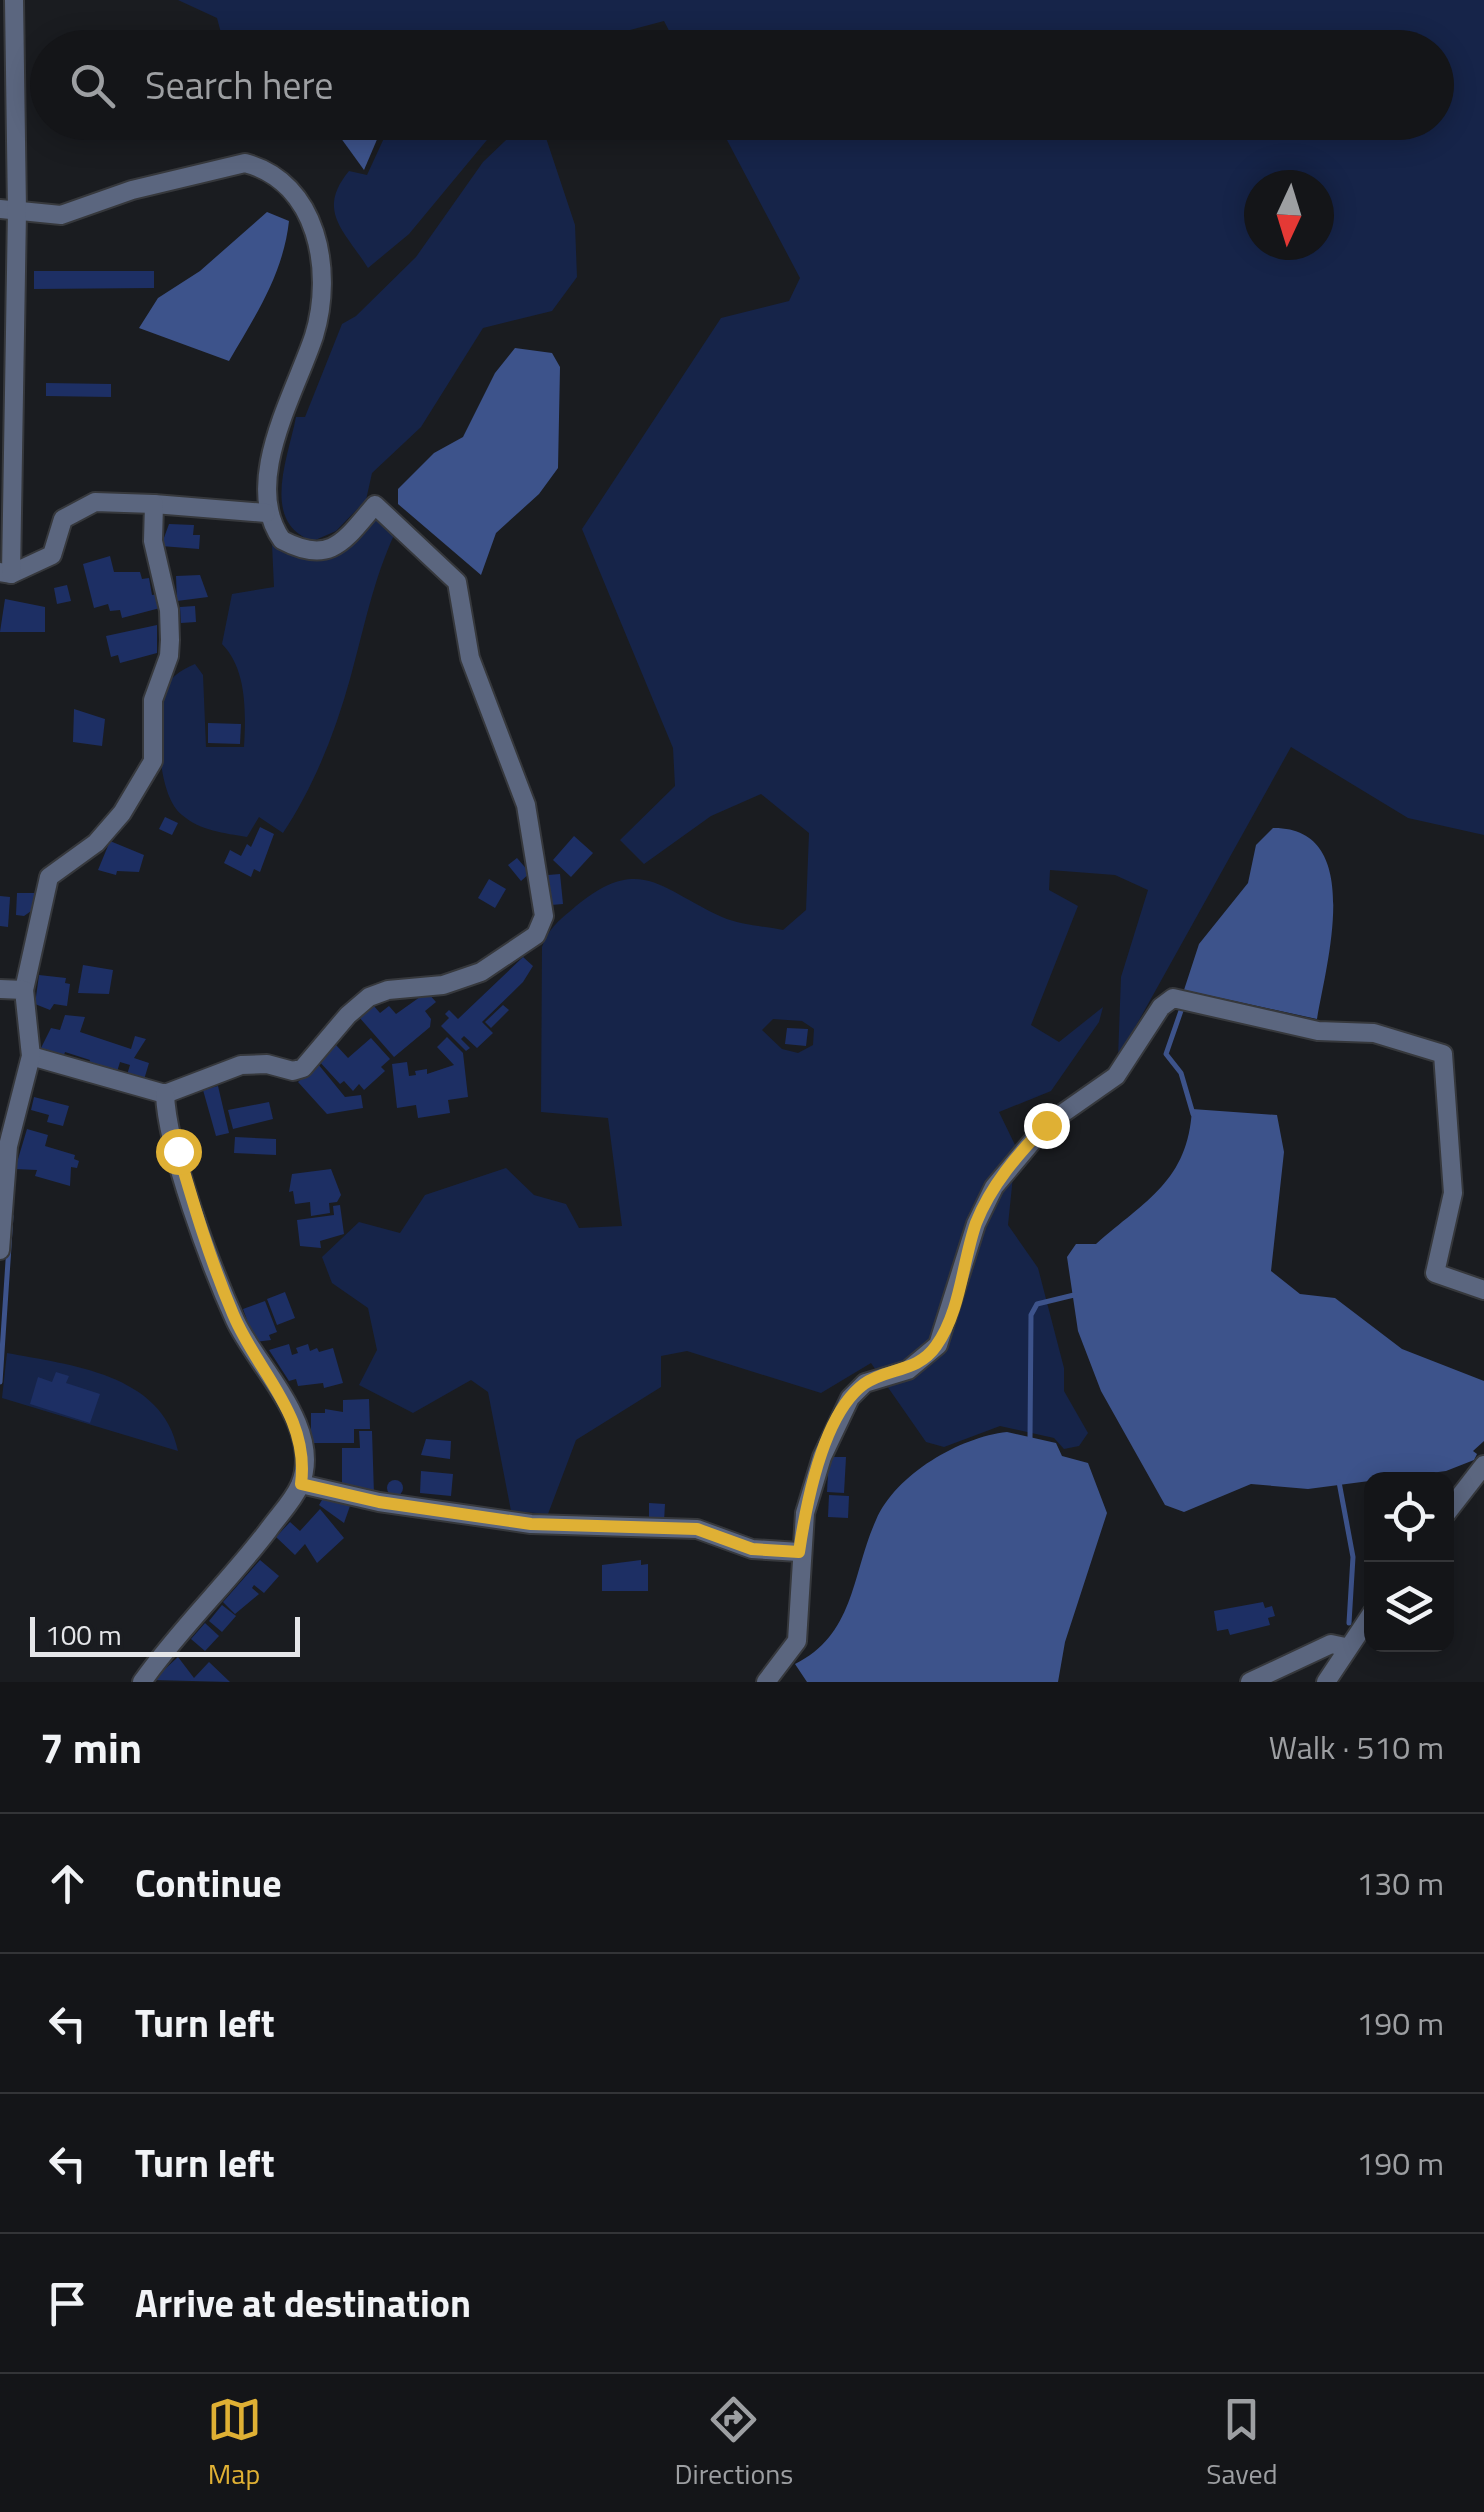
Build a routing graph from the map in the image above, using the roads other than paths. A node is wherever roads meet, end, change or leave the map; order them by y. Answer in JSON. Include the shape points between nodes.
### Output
{"nodes":[{"id":1,"x":10,"y":12,"type":"edge"},
{"id":2,"x":8,"y":210,"type":"edge"},
{"id":3,"x":154,"y":504,"type":"junction"},
{"id":4,"x":266,"y":513,"type":"junction"},
{"id":5,"x":6,"y":573,"type":"edge"},
{"id":6,"x":25,"y":986,"type":"junction"},
{"id":7,"x":0,"y":989,"type":"edge"},
{"id":8,"x":31,"y":1056,"type":"junction"},
{"id":9,"x":165,"y":1094,"type":"junction"},
{"id":10,"x":0,"y":1250,"type":"edge"},
{"id":11,"x":1484,"y":1290,"type":"edge"},
{"id":12,"x":1484,"y":1465,"type":"edge"},
{"id":13,"x":301,"y":1484,"type":"junction"},
{"id":14,"x":1454,"y":1504,"type":"edge"},
{"id":15,"x":799,"y":1552,"type":"junction"},
{"id":16,"x":1364,"y":1624,"type":"edge"},
{"id":17,"x":1346,"y":1648,"type":"junction"},
{"id":18,"x":780,"y":1666,"type":"junction"},
{"id":19,"x":142,"y":1682,"type":"edge"},
{"id":20,"x":766,"y":1682,"type":"edge"},
{"id":21,"x":792,"y":1682,"type":"edge"},
{"id":22,"x":1250,"y":1682,"type":"edge"},
{"id":23,"x":1329,"y":1682,"type":"edge"}],
"edges":[{"from":1,"to":2,"type":"street"},
{"from":2,"to":4,"type":"street","via":[[60,215],[244,162],[301,201],[318,246],[319,310],[285,403]]},
{"from":2,"to":5,"type":"street"},
{"from":3,"to":4,"type":"street"},
{"from":3,"to":5,"type":"street","via":[[95,502],[63,519],[52,556]]},
{"from":3,"to":6,"type":"street","via":[[153,540],[170,640],[153,700],[153,762],[96,843],[49,877]]},
{"from":4,"to":9,"type":"street","via":[[282,540],[318,552],[339,546],[375,505],[456,582],[470,658],[526,805],[543,924],[512,954],[462,980],[369,998],[302,1068],[241,1065]]},
{"from":6,"to":7,"type":"street"},
{"from":6,"to":8,"type":"street"},
{"from":8,"to":9,"type":"street"},
{"from":8,"to":10,"type":"street","via":[[8,1146]]},
{"from":9,"to":13,"type":"street","via":[[203,1240],[241,1331],[299,1434]]},
{"from":11,"to":15,"type":"street","via":[[1435,1273],[1453,1192],[1443,1054],[1374,1032],[1318,1031],[1173,998],[1116,1076],[1046,1125],[994,1187],[938,1345],[908,1370],[865,1384],[850,1398],[805,1513]]},
{"from":12,"to":14,"type":"street"},
{"from":13,"to":15,"type":"street","via":[[531,1524],[697,1529],[752,1549]]},
{"from":13,"to":19,"type":"street","via":[[237,1572]]},
{"from":15,"to":18,"type":"street","via":[[800,1628]]},
{"from":16,"to":17,"type":"street"},
{"from":17,"to":22,"type":"street","via":[[1331,1644]]},
{"from":17,"to":23,"type":"street"},
{"from":18,"to":20,"type":"street"},
{"from":18,"to":21,"type":"street"}]}
